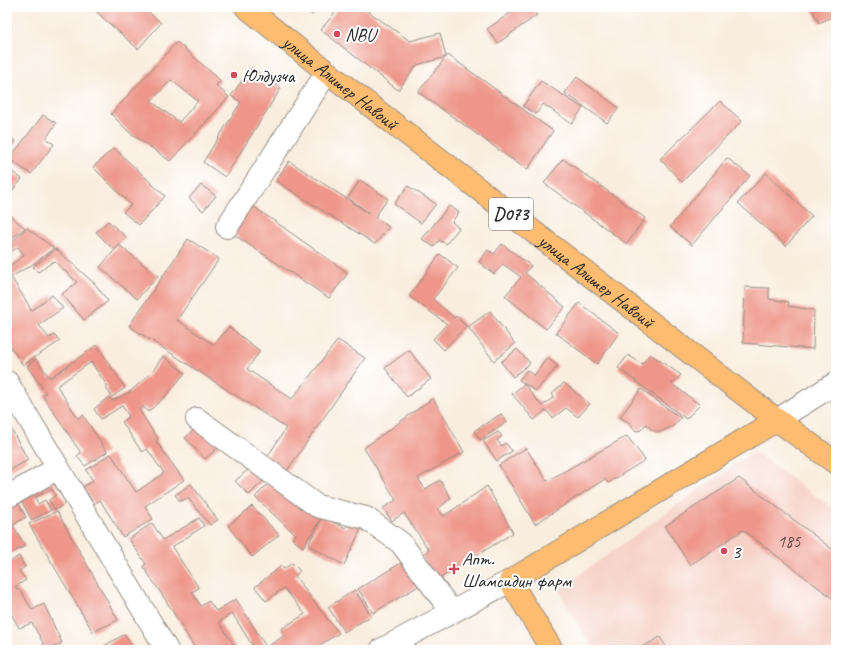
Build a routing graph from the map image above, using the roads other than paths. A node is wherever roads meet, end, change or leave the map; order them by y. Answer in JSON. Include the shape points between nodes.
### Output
{"nodes":[{"id":1,"x":246,"y":7,"type":"edge"},
{"id":2,"x":327,"y":72,"type":"junction"},
{"id":3,"x":227,"y":226,"type":"dead end"},
{"id":4,"x":7,"y":382,"type":"edge"},
{"id":5,"x":836,"y":383,"type":"edge"},
{"id":6,"x":197,"y":419,"type":"dead end"},
{"id":7,"x":777,"y":420,"type":"junction"},
{"id":8,"x":836,"y":463,"type":"edge"},
{"id":9,"x":58,"y":468,"type":"junction"},
{"id":10,"x":7,"y":497,"type":"edge"},
{"id":11,"x":510,"y":581,"type":"junction"},
{"id":12,"x":452,"y":612,"type":"junction"},
{"id":13,"x":167,"y":650,"type":"edge"},
{"id":14,"x":381,"y":650,"type":"edge"},
{"id":15,"x":552,"y":650,"type":"edge"}],
"edges":[{"from":1,"to":2,"type":"main road","name":"улица Алишер Навоий","number":"D073"},
{"from":2,"to":3,"type":"street"},
{"from":2,"to":7,"type":"main road","name":"улица Алишер Навоий","number":"D073"},
{"from":4,"to":9,"type":"street"},
{"from":5,"to":7,"type":"street"},
{"from":6,"to":12,"type":"street","via":[[318,506],[366,518],[401,543]]},
{"from":7,"to":8,"type":"main road","name":"улица Алишер Навоий","number":"D073"},
{"from":7,"to":11,"type":"main road"},
{"from":9,"to":10,"type":"street"},
{"from":9,"to":13,"type":"street"},
{"from":11,"to":12,"type":"street"},
{"from":11,"to":15,"type":"main road"},
{"from":12,"to":14,"type":"street"}]}
